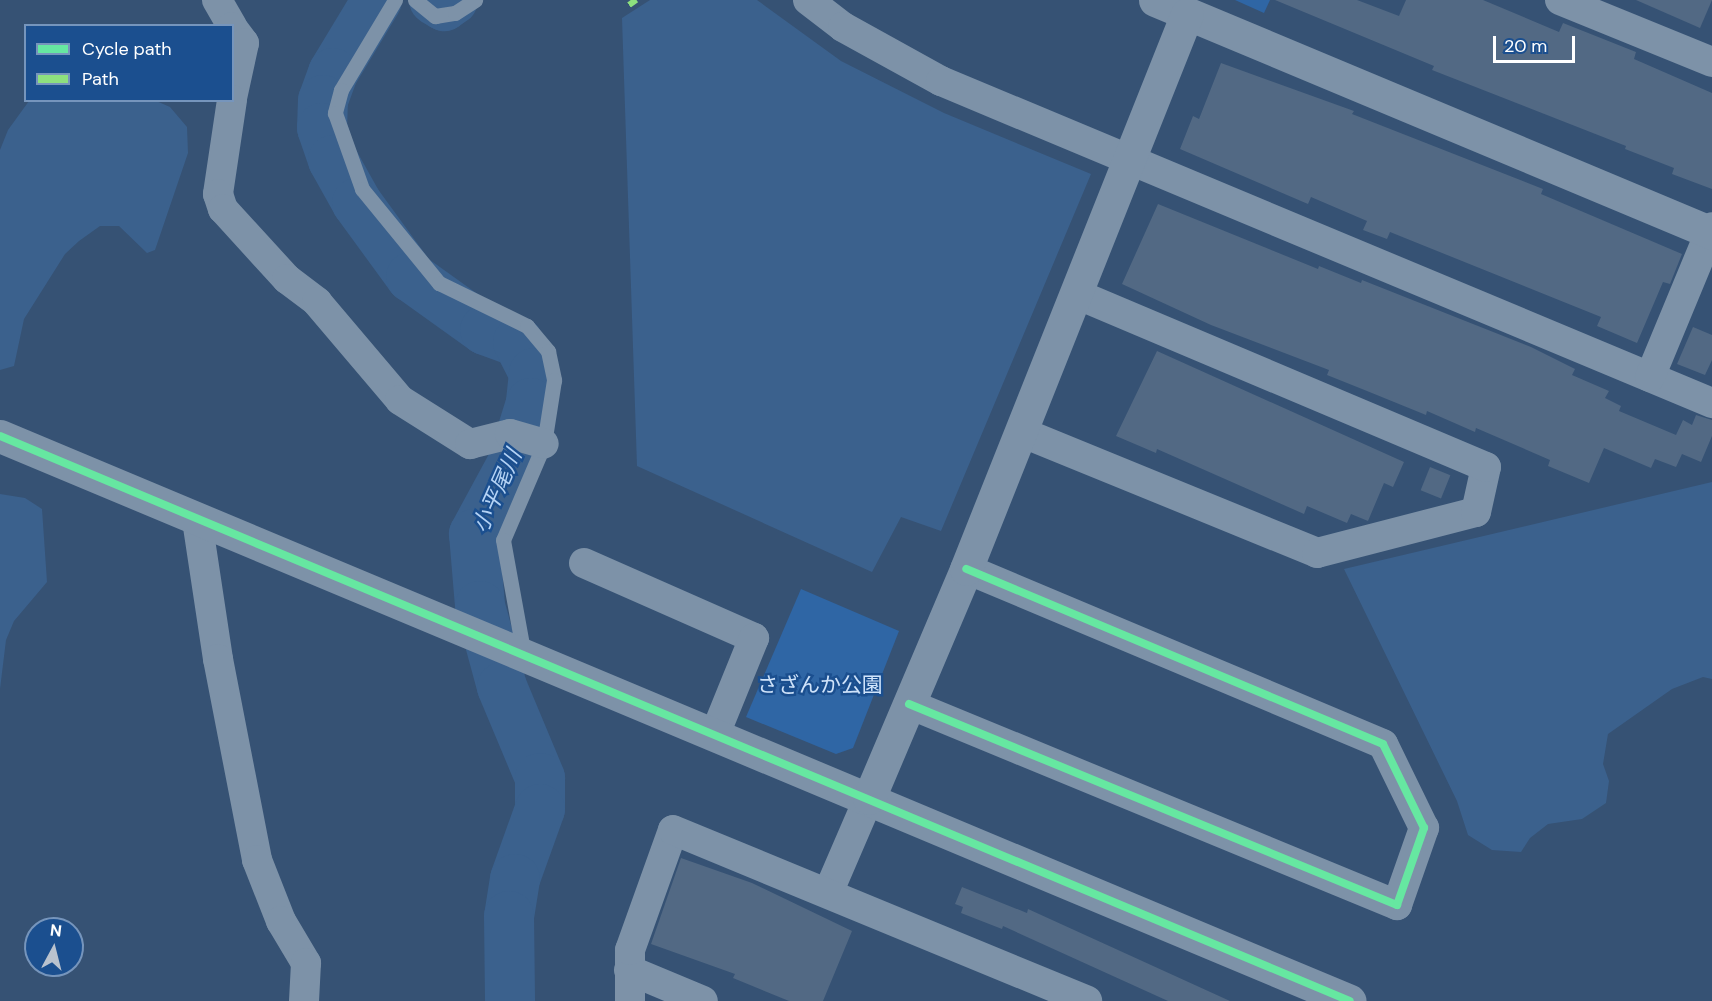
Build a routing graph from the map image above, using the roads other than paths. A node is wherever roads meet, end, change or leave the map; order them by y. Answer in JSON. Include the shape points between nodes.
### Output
{"nodes":[{"id":1,"x":217,"y":0,"type":"edge"},
{"id":2,"x":395,"y":0,"type":"edge"},
{"id":3,"x":415,"y":0,"type":"edge"},
{"id":4,"x":475,"y":0,"type":"edge"},
{"id":5,"x":808,"y":0,"type":"edge"},
{"id":6,"x":1155,"y":0,"type":"edge"},
{"id":7,"x":1560,"y":0,"type":"edge"},
{"id":8,"x":1187,"y":14,"type":"junction"},
{"id":9,"x":231,"y":24,"type":"edge"},
{"id":10,"x":234,"y":29,"type":"edge"},
{"id":11,"x":1712,"y":62,"type":"edge"},
{"id":12,"x":234,"y":90,"type":"edge"},
{"id":13,"x":232,"y":102,"type":"edge"},
{"id":14,"x":1129,"y":159,"type":"junction"},
{"id":15,"x":1711,"y":231,"type":"edge"},
{"id":16,"x":1076,"y":294,"type":"junction"},
{"id":17,"x":1650,"y":377,"type":"junction"},
{"id":18,"x":1712,"y":403,"type":"edge"},
{"id":19,"x":1021,"y":432,"type":"junction"},
{"id":20,"x":0,"y":436,"type":"edge"},
{"id":21,"x":544,"y":444,"type":"junction"},
{"id":22,"x":197,"y":520,"type":"junction"},
{"id":23,"x":584,"y":563,"type":"dead end"},
{"id":24,"x":966,"y":569,"type":"junction"},
{"id":25,"x":515,"y":651,"type":"junction"},
{"id":26,"x":909,"y":704,"type":"junction"},
{"id":27,"x":715,"y":735,"type":"junction"},
{"id":28,"x":869,"y":798,"type":"junction"},
{"id":29,"x":828,"y":893,"type":"junction"},
{"id":30,"x":629,"y":970,"type":"junction"},
{"id":31,"x":304,"y":1001,"type":"edge"},
{"id":32,"x":630,"y":1001,"type":"edge"},
{"id":33,"x":703,"y":1001,"type":"edge"},
{"id":34,"x":1087,"y":1001,"type":"edge"},
{"id":35,"x":1350,"y":1001,"type":"edge"}],
"edges":[{"from":1,"to":9,"type":"street"},
{"from":2,"to":21,"type":"lane","via":[[342,90],[335,113],[341,140],[362,189],[439,283],[527,326],[548,351],[554,380]]},
{"from":3,"to":4,"type":"lane","via":[[435,16],[455,13]]},
{"from":5,"to":14,"type":"street","via":[[843,27],[941,81]]},
{"from":6,"to":8,"type":"street"},
{"from":7,"to":11,"type":"street"},
{"from":8,"to":14,"type":"street"},
{"from":8,"to":15,"type":"street"},
{"from":10,"to":12,"type":"street","via":[[244,43]]},
{"from":13,"to":21,"type":"street","via":[[218,194],[223,209],[287,279],[317,302],[400,400],[470,444],[510,434]]},
{"from":14,"to":16,"type":"street"},
{"from":14,"to":17,"type":"street"},
{"from":15,"to":17,"type":"street"},
{"from":16,"to":19,"type":"street"},
{"from":16,"to":19,"type":"street","via":[[1486,467],[1476,512],[1317,553]]},
{"from":17,"to":18,"type":"street"},
{"from":19,"to":24,"type":"street"},
{"from":20,"to":22,"type":"street"},
{"from":21,"to":25,"type":"lane","via":[[503,540]]},
{"from":22,"to":25,"type":"street"},
{"from":22,"to":31,"type":"street","via":[[218,658],[257,861],[281,921],[306,963]]},
{"from":23,"to":27,"type":"street","via":[[754,638]]},
{"from":24,"to":26,"type":"street"},
{"from":24,"to":26,"type":"street","via":[[1383,744],[1424,828],[1397,905]]},
{"from":25,"to":27,"type":"street"},
{"from":26,"to":28,"type":"street"},
{"from":27,"to":28,"type":"street"},
{"from":28,"to":29,"type":"street"},
{"from":28,"to":35,"type":"street"},
{"from":29,"to":30,"type":"street","via":[[673,830],[630,950]]},
{"from":29,"to":34,"type":"street"},
{"from":30,"to":32,"type":"street"},
{"from":30,"to":33,"type":"street"}]}
